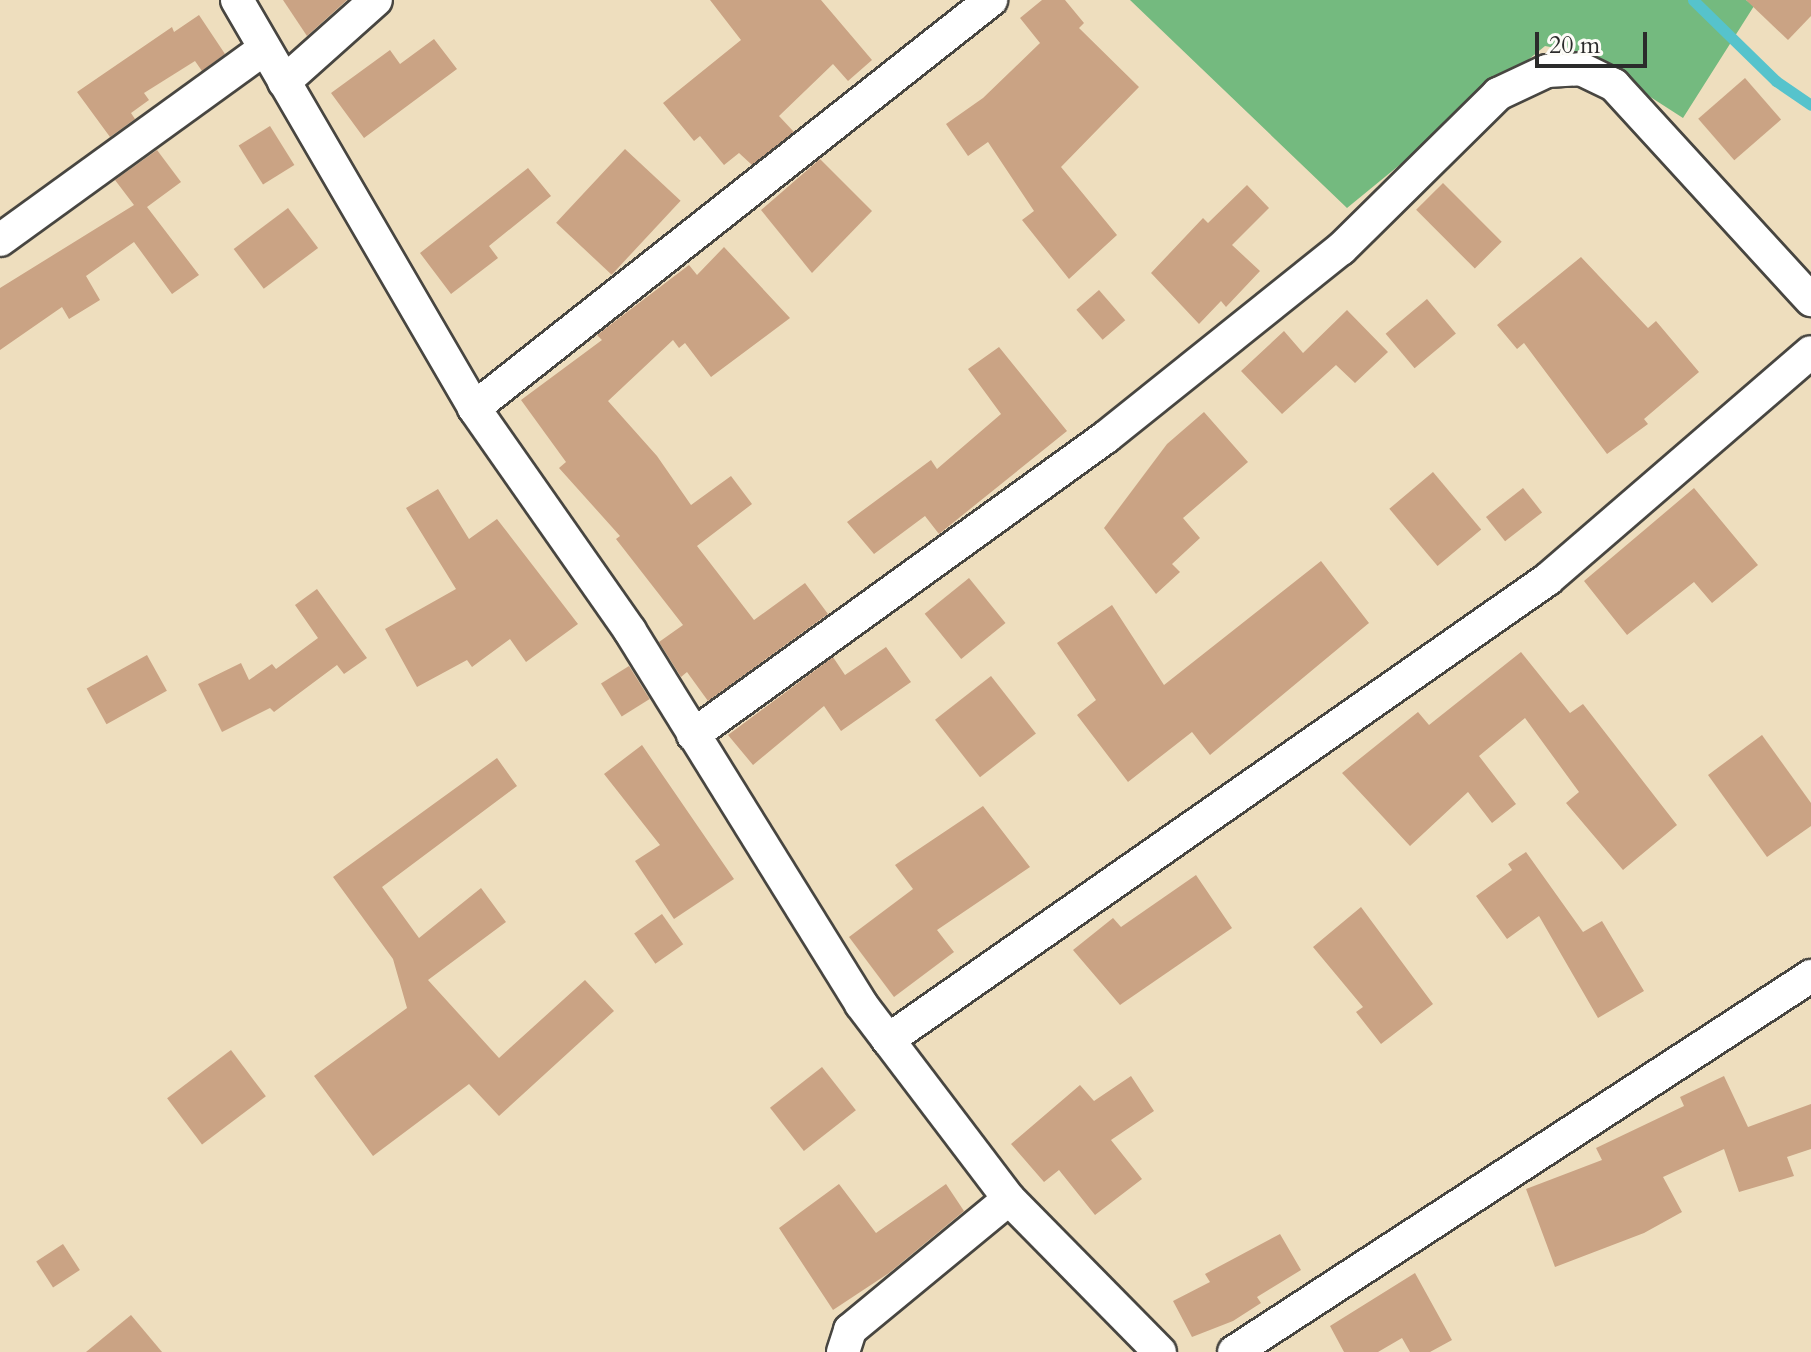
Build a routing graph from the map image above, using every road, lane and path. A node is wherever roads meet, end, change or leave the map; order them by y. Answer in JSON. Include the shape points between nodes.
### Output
{"nodes":[{"id":1,"x":237,"y":0,"type":"edge"},
{"id":2,"x":376,"y":0,"type":"edge"},
{"id":3,"x":977,"y":3,"type":"edge"},
{"id":4,"x":264,"y":49,"type":"junction"},
{"id":5,"x":284,"y":82,"type":"junction"},
{"id":6,"x":0,"y":240,"type":"edge"},
{"id":7,"x":1811,"y":300,"type":"edge"},
{"id":8,"x":1811,"y":352,"type":"edge"},
{"id":9,"x":474,"y":408,"type":"junction"},
{"id":10,"x":693,"y":735,"type":"junction"},
{"id":11,"x":1811,"y":976,"type":"edge"},
{"id":12,"x":888,"y":1040,"type":"junction"},
{"id":13,"x":1009,"y":1199,"type":"junction"},
{"id":14,"x":843,"y":1352,"type":"edge"},
{"id":15,"x":1160,"y":1352,"type":"edge"},
{"id":16,"x":1234,"y":1352,"type":"edge"}],
"edges":[{"from":1,"to":4,"type":"street"},
{"from":2,"to":5,"type":"street"},
{"from":3,"to":9,"type":"street"},
{"from":4,"to":5,"type":"street"},
{"from":4,"to":6,"type":"street"},
{"from":5,"to":9,"type":"street"},
{"from":7,"to":10,"type":"street","via":[[1614,85],[1581,69],[1547,71],[1498,94],[1341,249],[1106,437]]},
{"from":8,"to":12,"type":"street","via":[[1548,579]]},
{"from":9,"to":10,"type":"street","via":[[630,631]]},
{"from":10,"to":12,"type":"street"},
{"from":11,"to":16,"type":"street"},
{"from":12,"to":13,"type":"street"},
{"from":13,"to":14,"type":"street","via":[[850,1330]]},
{"from":13,"to":15,"type":"street"}]}
